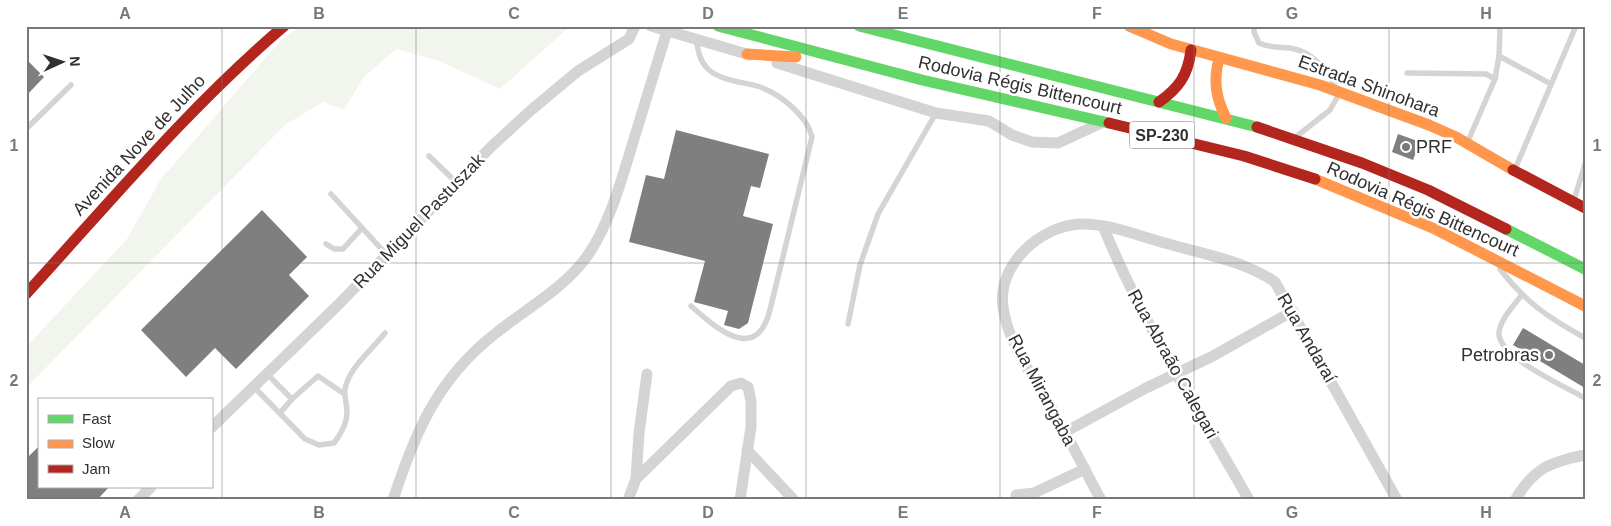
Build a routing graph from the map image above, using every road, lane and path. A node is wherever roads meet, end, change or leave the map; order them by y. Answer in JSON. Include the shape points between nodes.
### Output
{"nodes":[{"id":1,"x":284,"y":26,"type":"edge"},
{"id":2,"x":635,"y":26,"type":"edge"},
{"id":3,"x":651,"y":26,"type":"edge"},
{"id":4,"x":718,"y":26,"type":"edge"},
{"id":5,"x":859,"y":26,"type":"edge"},
{"id":6,"x":1129,"y":26,"type":"edge"},
{"id":7,"x":1254,"y":26,"type":"edge"},
{"id":8,"x":1500,"y":26,"type":"edge"},
{"id":9,"x":1576,"y":26,"type":"edge"},
{"id":10,"x":667,"y":31,"type":"junction"},
{"id":11,"x":696,"y":39,"type":"junction"},
{"id":12,"x":1191,"y":50,"type":"junction"},
{"id":13,"x":747,"y":54,"type":"junction"},
{"id":14,"x":1499,"y":56,"type":"junction"},
{"id":15,"x":1219,"y":59,"type":"junction"},
{"id":16,"x":1407,"y":73,"type":"dead end"},
{"id":17,"x":903,"y":76,"type":"junction"},
{"id":18,"x":1495,"y":80,"type":"junction"},
{"id":19,"x":1551,"y":84,"type":"junction"},
{"id":20,"x":71,"y":85,"type":"dead end"},
{"id":21,"x":1339,"y":94,"type":"junction"},
{"id":22,"x":1159,"y":102,"type":"junction"},
{"id":23,"x":936,"y":113,"type":"junction"},
{"id":24,"x":1226,"y":118,"type":"junction"},
{"id":25,"x":1104,"y":121,"type":"junction"},
{"id":26,"x":26,"y":129,"type":"edge"},
{"id":27,"x":1291,"y":140,"type":"junction"},
{"id":28,"x":1467,"y":143,"type":"junction"},
{"id":29,"x":429,"y":156,"type":"dead end"},
{"id":30,"x":1585,"y":164,"type":"edge"},
{"id":31,"x":1514,"y":171,"type":"junction"},
{"id":32,"x":457,"y":183,"type":"junction"},
{"id":33,"x":331,"y":194,"type":"dead end"},
{"id":34,"x":1574,"y":202,"type":"junction"},
{"id":35,"x":1585,"y":208,"type":"edge"},
{"id":36,"x":1103,"y":226,"type":"junction"},
{"id":37,"x":362,"y":228,"type":"junction"},
{"id":38,"x":326,"y":244,"type":"dead end"},
{"id":39,"x":1487,"y":253,"type":"junction"},
{"id":40,"x":387,"y":255,"type":"junction"},
{"id":41,"x":1585,"y":269,"type":"edge"},
{"id":42,"x":26,"y":294,"type":"edge"},
{"id":43,"x":1521,"y":296,"type":"junction"},
{"id":44,"x":691,"y":306,"type":"dead end"},
{"id":45,"x":1585,"y":306,"type":"edge"},
{"id":46,"x":1293,"y":311,"type":"junction"},
{"id":47,"x":848,"y":324,"type":"dead end"},
{"id":48,"x":385,"y":333,"type":"dead end"},
{"id":49,"x":1585,"y":338,"type":"edge"},
{"id":50,"x":266,"y":373,"type":"junction"},
{"id":51,"x":1178,"y":373,"type":"junction"},
{"id":52,"x":647,"y":374,"type":"dead end"},
{"id":53,"x":254,"y":386,"type":"junction"},
{"id":54,"x":343,"y":394,"type":"junction"},
{"id":55,"x":1585,"y":398,"type":"edge"},
{"id":56,"x":292,"y":400,"type":"junction"},
{"id":57,"x":280,"y":413,"type":"junction"},
{"id":58,"x":212,"y":427,"type":"edge"},
{"id":59,"x":1065,"y":432,"type":"junction"},
{"id":60,"x":747,"y":450,"type":"junction"},
{"id":61,"x":1585,"y":455,"type":"edge"},
{"id":62,"x":1085,"y":469,"type":"junction"},
{"id":63,"x":636,"y":479,"type":"junction"},
{"id":64,"x":151,"y":488,"type":"edge"},
{"id":65,"x":1016,"y":495,"type":"dead end"},
{"id":66,"x":138,"y":500,"type":"edge"},
{"id":67,"x":392,"y":500,"type":"edge"},
{"id":68,"x":628,"y":500,"type":"edge"},
{"id":69,"x":740,"y":500,"type":"edge"},
{"id":70,"x":794,"y":500,"type":"edge"},
{"id":71,"x":1101,"y":500,"type":"edge"},
{"id":72,"x":1249,"y":500,"type":"edge"},
{"id":73,"x":1397,"y":500,"type":"edge"},
{"id":74,"x":1514,"y":500,"type":"edge"}],
"edges":[{"from":1,"to":42,"type":"main road","name":"Avenida Nove de Julho","via":[[243,60],[165,140]]},
{"from":2,"to":32,"type":"street","name":"Rua Miguel Pastuszak","via":[[629,38],[578,71],[530,111]]},
{"from":3,"to":10,"type":"street"},
{"from":4,"to":17,"type":"main road","name":"Rodovia Régis Bittencourt","number":"SP-230"},
{"from":5,"to":22,"type":"main road","name":"Rodovia Régis Bittencourt","number":"SP-230","via":[[975,58]]},
{"from":6,"to":12,"type":"main road","name":"Estrada Shinohara"},
{"from":7,"to":21,"type":"lane","via":[[1259,44],[1297,50],[1330,75]]},
{"from":8,"to":14,"type":"lane"},
{"from":9,"to":19,"type":"lane"},
{"from":10,"to":11,"type":"street"},
{"from":10,"to":67,"type":"street","via":[[618,191],[588,255],[569,277],[472,353],[445,384],[416,434]]},
{"from":11,"to":13,"type":"street"},
{"from":11,"to":44,"type":"lane","via":[[701,60],[707,69],[772,93],[802,117],[812,137],[770,310],[762,331],[754,337],[735,338],[714,326]]},
{"from":12,"to":15,"type":"main road","name":"Estrada Shinohara"},
{"from":12,"to":22,"type":"main road","via":[[1186,78]]},
{"from":13,"to":17,"type":"main road","via":[[809,58]]},
{"from":13,"to":23,"type":"street"},
{"from":14,"to":18,"type":"lane"},
{"from":14,"to":19,"type":"lane"},
{"from":15,"to":21,"type":"main road","name":"Estrada Shinohara","via":[[1264,68]]},
{"from":15,"to":24,"type":"main road","via":[[1214,86],[1216,100]]},
{"from":16,"to":18,"type":"lane","via":[[1486,74]]},
{"from":17,"to":25,"type":"main road","name":"Rodovia Régis Bittencourt","number":"SP-230"},
{"from":18,"to":28,"type":"lane"},
{"from":19,"to":31,"type":"lane"},
{"from":20,"to":26,"type":"lane"},
{"from":21,"to":27,"type":"lane","via":[[1330,110]]},
{"from":21,"to":28,"type":"main road","name":"Estrada Shinohara","via":[[1428,125]]},
{"from":22,"to":24,"type":"main road","name":"Rodovia Régis Bittencourt","number":"SP-230"},
{"from":23,"to":25,"type":"street","via":[[989,121],[1012,135],[1045,143],[1058,143]]},
{"from":23,"to":47,"type":"lane","via":[[878,214],[860,265]]},
{"from":24,"to":27,"type":"main road","name":"Rodovia Régis Bittencourt","number":"SP-230"},
{"from":25,"to":39,"type":"main road","name":"Rodovia Régis Bittencourt","number":"SP-230","via":[[1289,170],[1389,208]]},
{"from":27,"to":41,"type":"main road","name":"Rodovia Régis Bittencourt","number":"SP-230","via":[[1362,163],[1428,190]]},
{"from":28,"to":31,"type":"main road","name":"Estrada Shinohara"},
{"from":29,"to":32,"type":"lane"},
{"from":30,"to":34,"type":"lane"},
{"from":31,"to":34,"type":"main road","name":"Estrada Shinohara"},
{"from":32,"to":40,"type":"street","name":"Rua Miguel Pastuszak"},
{"from":33,"to":37,"type":"lane"},
{"from":34,"to":35,"type":"main road","name":"Estrada Shinohara"},
{"from":36,"to":46,"type":"street","name":"Rua Andaraí","via":[[1250,268],[1275,282]]},
{"from":36,"to":51,"type":"street","name":"Rua Abraão Calegari","via":[[1122,271]]},
{"from":36,"to":59,"type":"street","name":"Rua Mirangaba","via":[[1080,224],[1060,228],[1042,237],[1024,249],[1015,261],[1004,289],[1007,324],[1018,350]]},
{"from":37,"to":38,"type":"lane","via":[[343,249],[334,249]]},
{"from":37,"to":40,"type":"lane"},
{"from":39,"to":43,"type":"lane"},
{"from":39,"to":45,"type":"main road","name":"Rodovia Régis Bittencourt","number":"SP-230"},
{"from":40,"to":50,"type":"street","name":"Rua Miguel Pastuszak"},
{"from":43,"to":49,"type":"lane"},
{"from":43,"to":55,"type":"lane","via":[[1502,323],[1501,342],[1521,362]]},
{"from":46,"to":51,"type":"street"},
{"from":46,"to":73,"type":"street","name":"Rua Andaraí"},
{"from":48,"to":54,"type":"lane","via":[[350,376]]},
{"from":50,"to":53,"type":"street","name":"Rua Miguel Pastuszak"},
{"from":50,"to":56,"type":"lane"},
{"from":51,"to":59,"type":"street"},
{"from":51,"to":72,"type":"street","name":"Rua Abraão Calegari"},
{"from":52,"to":63,"type":"street"},
{"from":53,"to":57,"type":"lane"},
{"from":53,"to":58,"type":"street","name":"Rua Miguel Pastuszak"},
{"from":54,"to":56,"type":"lane","via":[[318,376]]},
{"from":54,"to":57,"type":"lane","via":[[346,421],[334,443],[318,445],[305,439]]},
{"from":56,"to":57,"type":"lane"},
{"from":59,"to":62,"type":"street","name":"Rua Mirangaba"},
{"from":60,"to":63,"type":"street","via":[[751,410],[748,387],[735,384]]},
{"from":60,"to":69,"type":"street"},
{"from":60,"to":70,"type":"street"},
{"from":61,"to":74,"type":"street","via":[[1552,462],[1534,473]]},
{"from":62,"to":65,"type":"street","via":[[1034,493]]},
{"from":62,"to":71,"type":"street","name":"Rua Mirangaba"},
{"from":63,"to":68,"type":"street"},
{"from":64,"to":66,"type":"street"}]}
